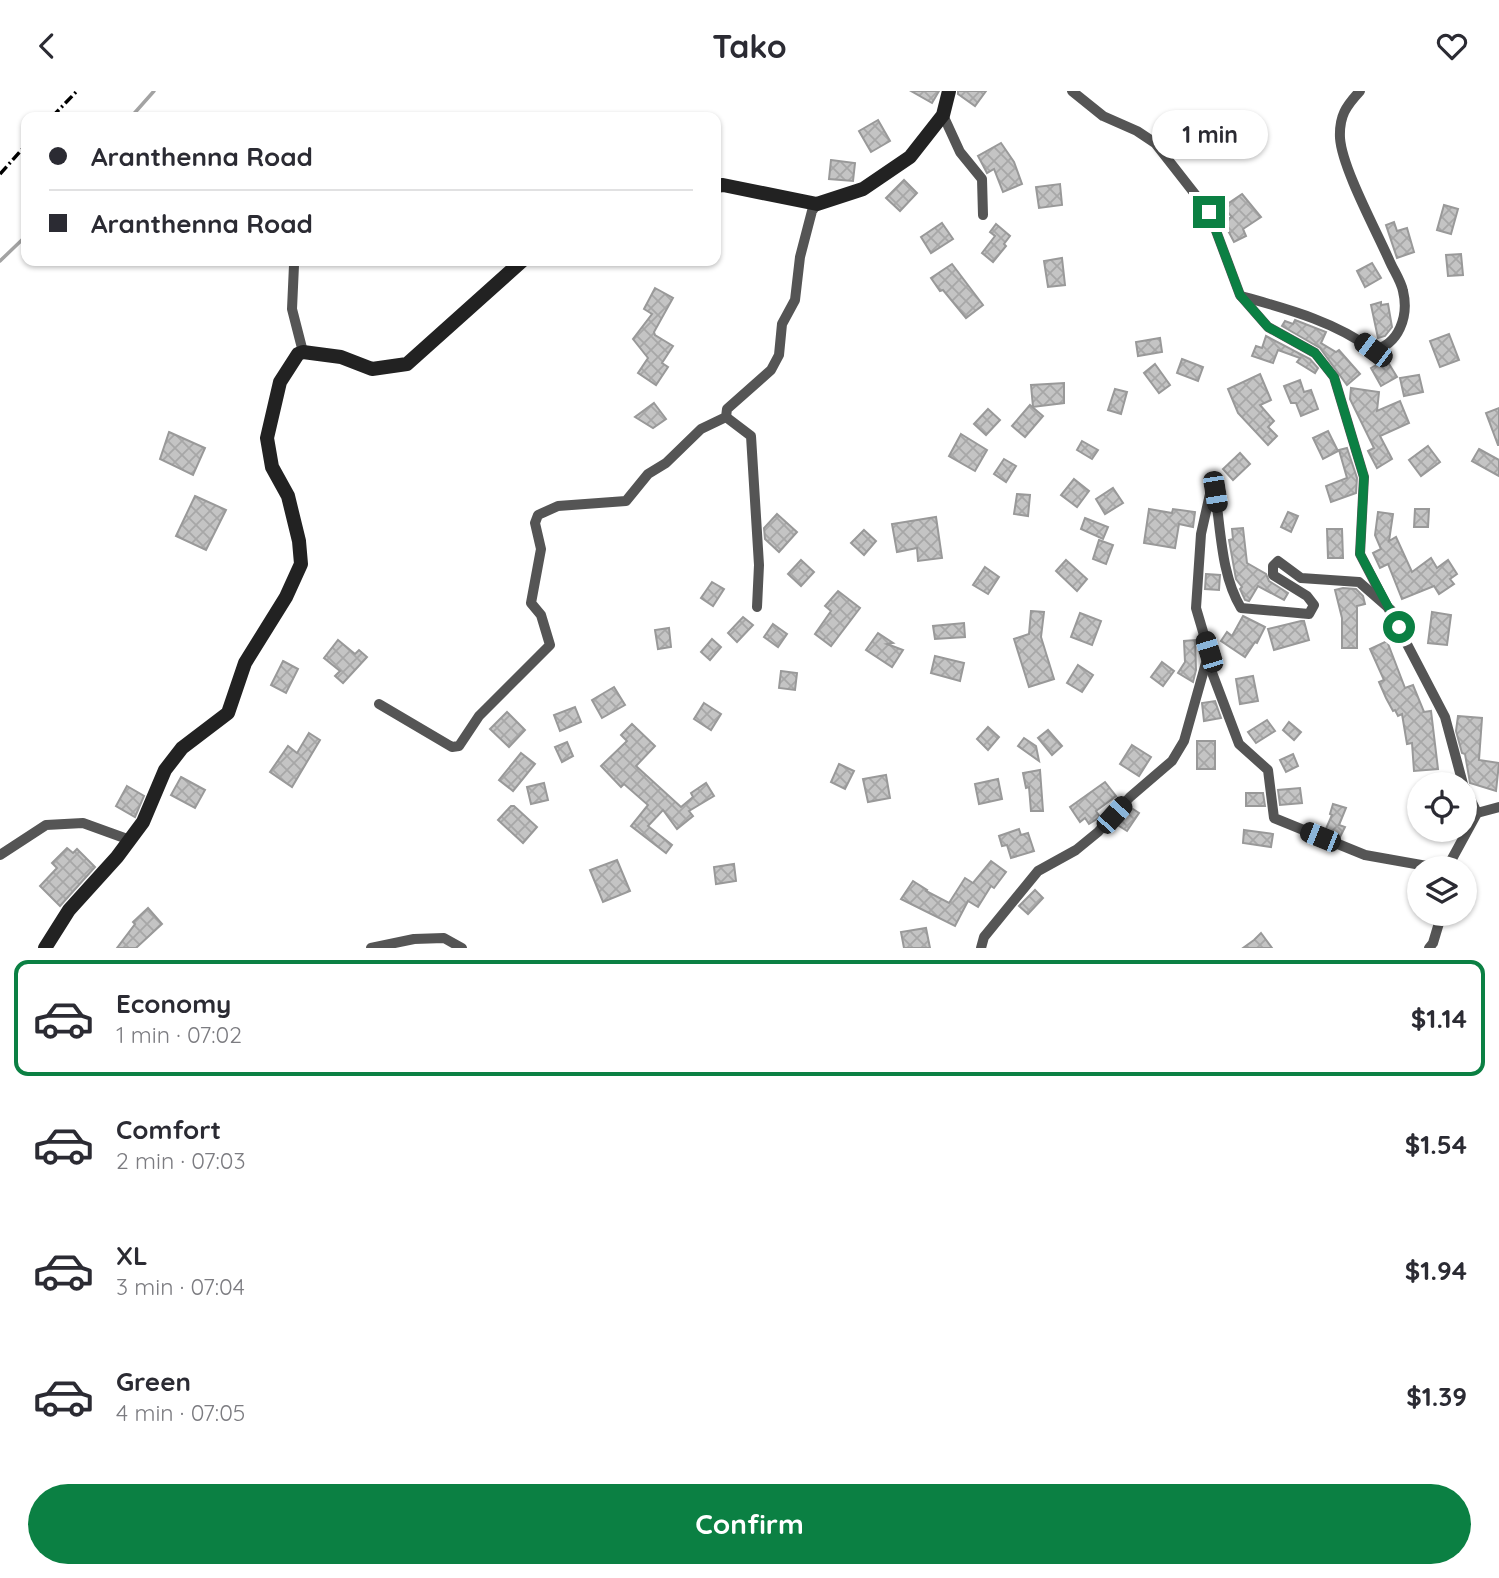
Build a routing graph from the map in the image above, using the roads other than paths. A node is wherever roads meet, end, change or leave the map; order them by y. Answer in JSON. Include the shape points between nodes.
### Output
{"nodes":[{"id":1,"x":949,"y":91,"type":"edge"},
{"id":2,"x":1072,"y":91,"type":"edge"},
{"id":3,"x":1360,"y":91,"type":"edge"},
{"id":4,"x":943,"y":115,"type":"junction"},
{"id":5,"x":721,"y":185,"type":"edge"},
{"id":6,"x":817,"y":204,"type":"junction"},
{"id":7,"x":984,"y":215,"type":"dead end"},
{"id":8,"x":294,"y":266,"type":"edge"},
{"id":9,"x":516,"y":266,"type":"edge"},
{"id":10,"x":1240,"y":295,"type":"junction"},
{"id":11,"x":303,"y":352,"type":"junction"},
{"id":12,"x":726,"y":417,"type":"junction"},
{"id":13,"x":757,"y":607,"type":"dead end"},
{"id":14,"x":1391,"y":610,"type":"junction"},
{"id":15,"x":1208,"y":662,"type":"junction"},
{"id":16,"x":379,"y":704,"type":"dead end"},
{"id":17,"x":1460,"y":772,"type":"edge"},
{"id":18,"x":1499,"y":807,"type":"edge"},
{"id":19,"x":1477,"y":813,"type":"edge"},
{"id":20,"x":130,"y":840,"type":"junction"},
{"id":21,"x":0,"y":855,"type":"edge"},
{"id":22,"x":1407,"y":862,"type":"edge"},
{"id":23,"x":1438,"y":926,"type":"edge"},
{"id":24,"x":45,"y":948,"type":"edge"},
{"id":25,"x":371,"y":948,"type":"edge"},
{"id":26,"x":462,"y":948,"type":"edge"},
{"id":27,"x":981,"y":948,"type":"edge"},
{"id":28,"x":1429,"y":948,"type":"edge"}],
"edges":[{"from":1,"to":4,"type":"main road"},
{"from":2,"to":10,"type":"street","via":[[1103,116],[1155,143],[1209,212]]},
{"from":3,"to":10,"type":"street","via":[[1344,108],[1340,138],[1348,167],[1403,291],[1404,320],[1395,337],[1373,350],[1353,335],[1308,316]]},
{"from":4,"to":6,"type":"main road","via":[[910,157],[863,189]]},
{"from":4,"to":7,"type":"street","via":[[960,152],[982,179]]},
{"from":5,"to":6,"type":"main road"},
{"from":6,"to":12,"type":"street","via":[[800,257],[795,300],[782,324],[779,355],[771,370],[727,408]]},
{"from":8,"to":11,"type":"street","via":[[292,309]]},
{"from":9,"to":11,"type":"main road","via":[[407,364],[372,369]]},
{"from":10,"to":14,"type":"street","via":[[1268,327],[1315,353],[1334,377],[1364,477],[1360,554]]},
{"from":11,"to":20,"type":"main road","via":[[280,382],[267,438],[272,467],[288,496],[300,564],[286,597],[245,663],[228,713],[182,748],[165,770],[143,822]]},
{"from":12,"to":13,"type":"street","via":[[751,436]]},
{"from":12,"to":16,"type":"street","via":[[701,429],[648,474],[626,501],[558,506],[538,515],[535,523],[541,549],[531,603],[541,615],[550,645],[479,716],[459,746],[452,747]]},
{"from":14,"to":15,"type":"street","via":[[1359,582],[1301,579],[1278,561],[1273,575],[1307,596],[1314,605],[1310,614],[1241,608],[1227,574],[1215,492],[1210,494],[1201,534],[1196,580],[1196,608]]},
{"from":14,"to":17,"type":"street","via":[[1445,716]]},
{"from":15,"to":22,"type":"street","via":[[1239,744],[1268,770],[1274,818],[1365,855]]},
{"from":15,"to":27,"type":"street","via":[[1184,741],[1172,761],[1098,832],[1038,871]]},
{"from":18,"to":19,"type":"street"},
{"from":20,"to":21,"type":"street","via":[[83,823],[47,825]]},
{"from":20,"to":24,"type":"main road","via":[[69,910]]},
{"from":23,"to":28,"type":"street"},
{"from":25,"to":26,"type":"street","via":[[444,938]]}]}
